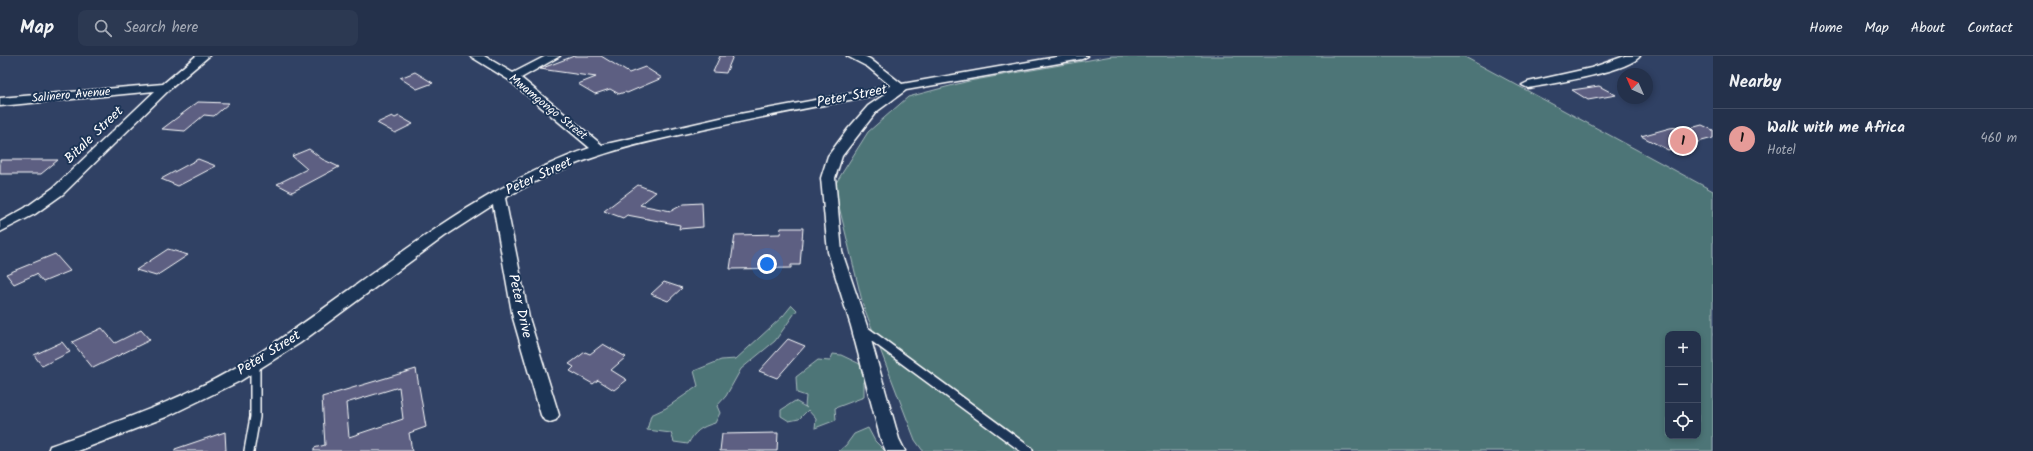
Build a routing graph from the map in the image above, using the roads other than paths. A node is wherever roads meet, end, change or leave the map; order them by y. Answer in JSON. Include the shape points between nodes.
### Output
{"nodes":[{"id":1,"x":203,"y":56,"type":"edge"},
{"id":2,"x":476,"y":56,"type":"edge"},
{"id":3,"x":554,"y":56,"type":"edge"},
{"id":4,"x":852,"y":56,"type":"edge"},
{"id":5,"x":1082,"y":56,"type":"edge"},
{"id":6,"x":1634,"y":56,"type":"edge"},
{"id":7,"x":513,"y":78,"type":"junction"},
{"id":8,"x":1528,"y":85,"type":"dead end"},
{"id":9,"x":903,"y":86,"type":"junction"},
{"id":10,"x":166,"y":87,"type":"junction"},
{"id":11,"x":0,"y":102,"type":"edge"},
{"id":12,"x":599,"y":149,"type":"junction"},
{"id":13,"x":498,"y":195,"type":"junction"},
{"id":14,"x":0,"y":228,"type":"edge"},
{"id":15,"x":859,"y":326,"type":"junction"},
{"id":16,"x":255,"y":364,"type":"junction"},
{"id":17,"x":550,"y":415,"type":"dead end"},
{"id":18,"x":57,"y":451,"type":"edge"},
{"id":19,"x":249,"y":451,"type":"edge"},
{"id":20,"x":896,"y":451,"type":"edge"},
{"id":21,"x":1028,"y":451,"type":"edge"}],
"edges":[{"from":1,"to":10,"type":"street","name":"Bitale Street"},
{"from":2,"to":7,"type":"street","name":"Mwamgongo Street"},
{"from":3,"to":7,"type":"street"},
{"from":4,"to":9,"type":"street","via":[[869,63]]},
{"from":5,"to":9,"type":"street","name":"Peter Street"},
{"from":6,"to":8,"type":"street","via":[[1580,75]]},
{"from":7,"to":12,"type":"street","name":"Mwamgongo Street"},
{"from":9,"to":12,"type":"street","name":"Peter Street","via":[[635,139]]},
{"from":9,"to":15,"type":"street","via":[[872,109],[852,132],[835,156],[828,178],[835,252]]},
{"from":10,"to":11,"type":"street","name":"Salinero Avenue"},
{"from":10,"to":14,"type":"street","name":"Bitale Street","via":[[58,190],[30,211]]},
{"from":12,"to":13,"type":"street","name":"Peter Street","via":[[556,166]]},
{"from":13,"to":16,"type":"street","name":"Peter Street","via":[[440,232],[329,315]]},
{"from":13,"to":17,"type":"street","name":"Peter Drive","via":[[521,318]]},
{"from":15,"to":20,"type":"street","via":[[890,440]]},
{"from":15,"to":21,"type":"lane"},
{"from":16,"to":18,"type":"street","name":"Peter Street","via":[[152,415]]},
{"from":16,"to":19,"type":"lane","via":[[255,417]]}]}
